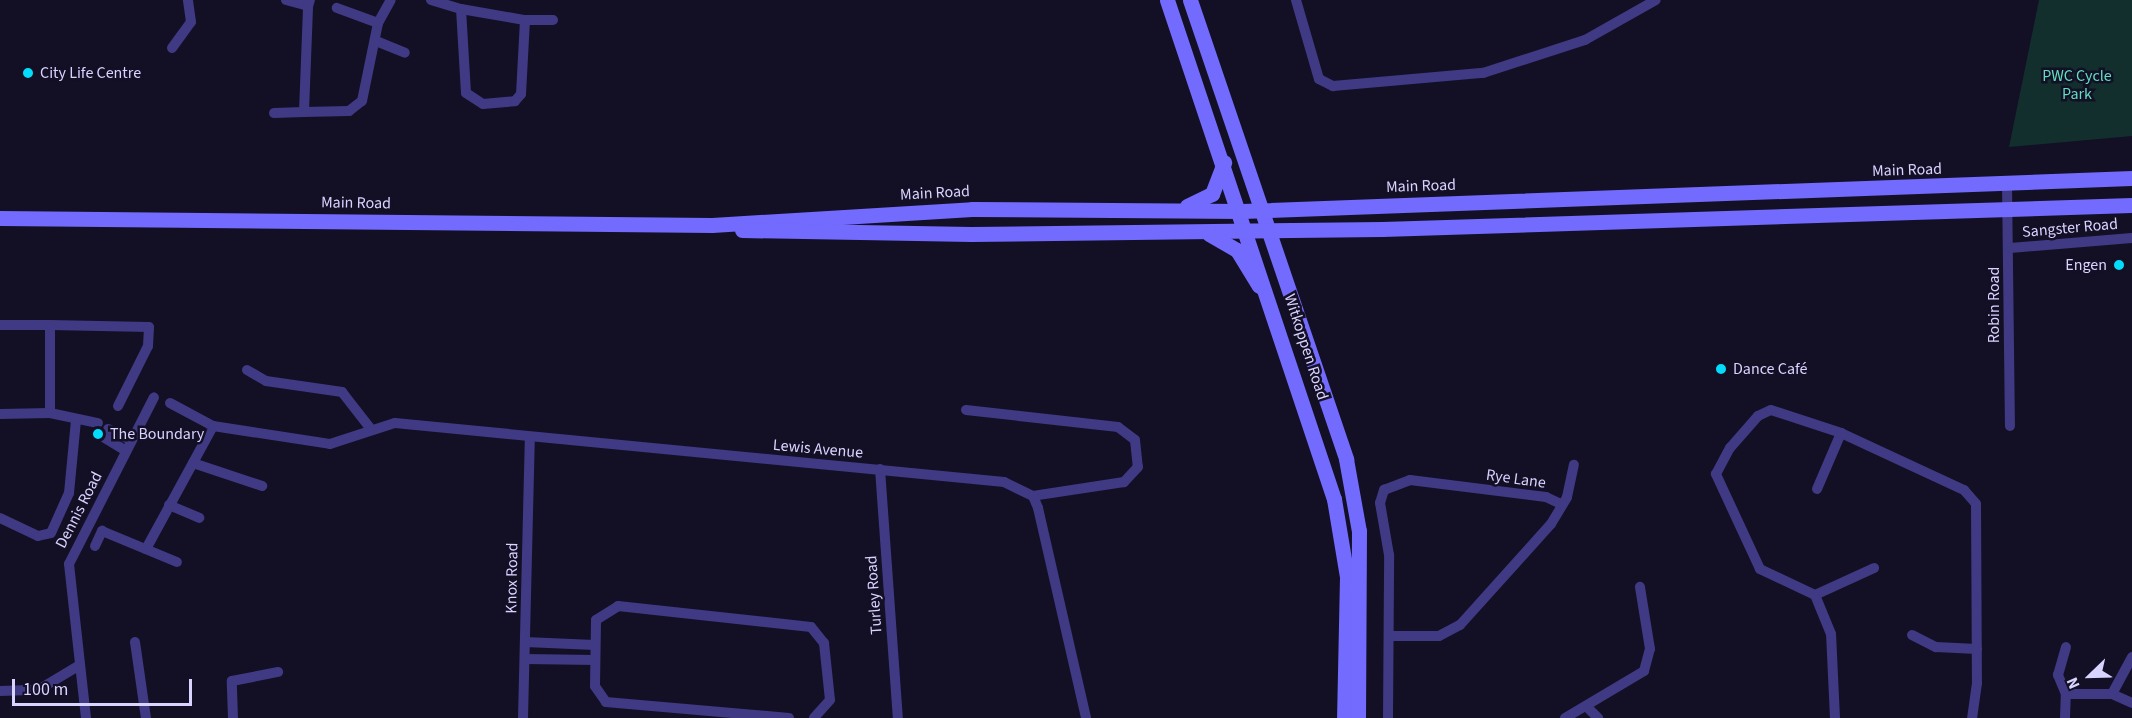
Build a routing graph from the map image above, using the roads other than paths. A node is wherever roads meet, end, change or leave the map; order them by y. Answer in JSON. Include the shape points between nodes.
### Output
{"nodes":[{"id":1,"x":188,"y":0,"type":"edge"},
{"id":2,"x":286,"y":0,"type":"edge"},
{"id":3,"x":391,"y":0,"type":"edge"},
{"id":4,"x":431,"y":0,"type":"edge"},
{"id":5,"x":497,"y":0,"type":"edge"},
{"id":6,"x":1167,"y":0,"type":"edge"},
{"id":7,"x":1190,"y":0,"type":"edge"},
{"id":8,"x":1296,"y":0,"type":"edge"},
{"id":9,"x":1656,"y":0,"type":"edge"},
{"id":10,"x":309,"y":3,"type":"edge"},
{"id":11,"x":337,"y":8,"type":"dead end"},
{"id":12,"x":461,"y":9,"type":"junction"},
{"id":13,"x":499,"y":12,"type":"junction"},
{"id":14,"x":525,"y":20,"type":"junction"},
{"id":15,"x":554,"y":20,"type":"dead end"},
{"id":16,"x":378,"y":23,"type":"junction"},
{"id":17,"x":376,"y":41,"type":"junction"},
{"id":18,"x":172,"y":48,"type":"dead end"},
{"id":19,"x":405,"y":53,"type":"dead end"},
{"id":20,"x":304,"y":112,"type":"junction"},
{"id":21,"x":274,"y":113,"type":"dead end"},
{"id":22,"x":1224,"y":160,"type":"junction"},
{"id":23,"x":2132,"y":178,"type":"edge"},
{"id":24,"x":2007,"y":184,"type":"junction"},
{"id":25,"x":2132,"y":205,"type":"edge"},
{"id":26,"x":1175,"y":209,"type":"junction"},
{"id":27,"x":1265,"y":209,"type":"junction"},
{"id":28,"x":2008,"y":209,"type":"junction"},
{"id":29,"x":1242,"y":211,"type":"junction"},
{"id":30,"x":0,"y":218,"type":"edge"},
{"id":31,"x":712,"y":225,"type":"junction"},
{"id":32,"x":1271,"y":229,"type":"junction"},
{"id":33,"x":1248,"y":230,"type":"junction"},
{"id":34,"x":1203,"y":232,"type":"junction"},
{"id":35,"x":2132,"y":238,"type":"edge"},
{"id":36,"x":2010,"y":248,"type":"junction"},
{"id":37,"x":1277,"y":317,"type":"junction"},
{"id":38,"x":0,"y":325,"type":"edge"},
{"id":39,"x":50,"y":325,"type":"junction"},
{"id":40,"x":247,"y":370,"type":"dead end"},
{"id":41,"x":154,"y":397,"type":"dead end"},
{"id":42,"x":170,"y":403,"type":"dead end"},
{"id":43,"x":118,"y":406,"type":"dead end"},
{"id":44,"x":966,"y":410,"type":"dead end"},
{"id":45,"x":50,"y":413,"type":"junction"},
{"id":46,"x":0,"y":414,"type":"edge"},
{"id":47,"x":213,"y":426,"type":"junction"},
{"id":48,"x":2010,"y":426,"type":"dead end"},
{"id":49,"x":94,"y":427,"type":"junction"},
{"id":50,"x":370,"y":428,"type":"junction"},
{"id":51,"x":1841,"y":433,"type":"junction"},
{"id":52,"x":530,"y":439,"type":"junction"},
{"id":53,"x":128,"y":446,"type":"junction"},
{"id":54,"x":193,"y":463,"type":"junction"},
{"id":55,"x":1575,"y":465,"type":"dead end"},
{"id":56,"x":880,"y":469,"type":"junction"},
{"id":57,"x":262,"y":486,"type":"dead end"},
{"id":58,"x":1817,"y":489,"type":"dead end"},
{"id":59,"x":1033,"y":496,"type":"junction"},
{"id":60,"x":1561,"y":504,"type":"junction"},
{"id":61,"x":169,"y":505,"type":"junction"},
{"id":62,"x":0,"y":518,"type":"edge"},
{"id":63,"x":199,"y":518,"type":"dead end"},
{"id":64,"x":95,"y":546,"type":"dead end"},
{"id":65,"x":146,"y":549,"type":"junction"},
{"id":66,"x":177,"y":562,"type":"dead end"},
{"id":67,"x":1874,"y":568,"type":"dead end"},
{"id":68,"x":1640,"y":587,"type":"dead end"},
{"id":69,"x":1815,"y":595,"type":"junction"},
{"id":70,"x":1912,"y":635,"type":"dead end"},
{"id":71,"x":1389,"y":636,"type":"junction"},
{"id":72,"x":135,"y":642,"type":"dead end"},
{"id":73,"x":525,"y":642,"type":"junction"},
{"id":74,"x":595,"y":645,"type":"junction"},
{"id":75,"x":2066,"y":647,"type":"dead end"},
{"id":76,"x":1977,"y":649,"type":"junction"},
{"id":77,"x":2132,"y":657,"type":"edge"},
{"id":78,"x":525,"y":659,"type":"junction"},
{"id":79,"x":595,"y":660,"type":"junction"},
{"id":80,"x":80,"y":665,"type":"junction"},
{"id":81,"x":278,"y":672,"type":"dead end"},
{"id":82,"x":0,"y":691,"type":"edge"},
{"id":83,"x":2066,"y":694,"type":"junction"},
{"id":84,"x":2112,"y":694,"type":"junction"},
{"id":85,"x":2132,"y":703,"type":"edge"},
{"id":86,"x":1587,"y":707,"type":"junction"},
{"id":87,"x":86,"y":718,"type":"edge"},
{"id":88,"x":146,"y":718,"type":"edge"},
{"id":89,"x":233,"y":718,"type":"edge"},
{"id":90,"x":523,"y":718,"type":"edge"},
{"id":91,"x":789,"y":718,"type":"edge"},
{"id":92,"x":814,"y":718,"type":"edge"},
{"id":93,"x":898,"y":718,"type":"edge"},
{"id":94,"x":1086,"y":718,"type":"edge"},
{"id":95,"x":1344,"y":718,"type":"edge"},
{"id":96,"x":1358,"y":718,"type":"edge"},
{"id":97,"x":1388,"y":718,"type":"edge"},
{"id":98,"x":1565,"y":718,"type":"edge"},
{"id":99,"x":1598,"y":718,"type":"edge"},
{"id":100,"x":1835,"y":718,"type":"edge"},
{"id":101,"x":1972,"y":718,"type":"edge"},
{"id":102,"x":2065,"y":718,"type":"edge"}],
"edges":[{"from":1,"to":18,"type":"street","via":[[190,22]]},
{"from":2,"to":10,"type":"street"},
{"from":3,"to":16,"type":"street"},
{"from":4,"to":12,"type":"street"},
{"from":5,"to":13,"type":"street"},
{"from":6,"to":22,"type":"main road","name":"Witkoppen Road"},
{"from":7,"to":27,"type":"main road","name":"Witkoppen Road"},
{"from":8,"to":9,"type":"street","via":[[1314,45],[1319,79],[1333,86],[1483,73],[1585,40]]},
{"from":10,"to":20,"type":"street"},
{"from":11,"to":16,"type":"street"},
{"from":12,"to":13,"type":"street"},
{"from":12,"to":14,"type":"street","via":[[466,93],[483,104],[504,105],[521,94]]},
{"from":13,"to":14,"type":"street"},
{"from":14,"to":15,"type":"street"},
{"from":16,"to":17,"type":"street"},
{"from":17,"to":19,"type":"street"},
{"from":17,"to":20,"type":"street","via":[[358,107]]},
{"from":20,"to":21,"type":"street"},
{"from":22,"to":26,"type":"main road","via":[[1212,194]]},
{"from":22,"to":29,"type":"main road","name":"Witkoppen Road"},
{"from":23,"to":24,"type":"main road","name":"Main Road"},
{"from":24,"to":27,"type":"main road","name":"Main Road"},
{"from":24,"to":28,"type":"street","name":"Robin Road"},
{"from":25,"to":28,"type":"main road","name":"Main Road"},
{"from":26,"to":29,"type":"main road","name":"Main Road"},
{"from":26,"to":31,"type":"main road","name":"Main Road","via":[[972,209]]},
{"from":27,"to":29,"type":"main road","name":"Main Road"},
{"from":27,"to":32,"type":"main road","name":"Witkoppen Road"},
{"from":28,"to":32,"type":"main road","name":"Main Road"},
{"from":28,"to":36,"type":"street","name":"Robin Road"},
{"from":29,"to":33,"type":"main road","name":"Witkoppen Road"},
{"from":30,"to":31,"type":"main road","name":"Main Road"},
{"from":31,"to":34,"type":"main road","name":"Main Road","via":[[750,231]]},
{"from":32,"to":33,"type":"main road","name":"Main Road"},
{"from":32,"to":96,"type":"main road","name":"Witkoppen Road","via":[[1334,418],[1355,504],[1361,616]]},
{"from":33,"to":34,"type":"main road","name":"Main Road"},
{"from":33,"to":37,"type":"main road","name":"Witkoppen Road"},
{"from":34,"to":37,"type":"main road","via":[[1237,250]]},
{"from":35,"to":36,"type":"street","name":"Sangster Road"},
{"from":36,"to":48,"type":"street","name":"Robin Road"},
{"from":37,"to":95,"type":"main road","name":"Witkoppen Road","via":[[1343,540]]},
{"from":38,"to":39,"type":"street"},
{"from":39,"to":43,"type":"street","via":[[149,327],[148,346]]},
{"from":39,"to":45,"type":"street"},
{"from":40,"to":50,"type":"street","via":[[266,381],[342,392]]},
{"from":41,"to":53,"type":"street","name":"Dennis Road"},
{"from":42,"to":47,"type":"street","name":"Lewis Avenue"},
{"from":44,"to":59,"type":"street","via":[[1118,427],[1135,440],[1138,467],[1124,482]]},
{"from":45,"to":46,"type":"street"},
{"from":45,"to":49,"type":"street"},
{"from":47,"to":50,"type":"street","name":"Lewis Avenue","via":[[317,444],[346,440]]},
{"from":47,"to":54,"type":"street"},
{"from":49,"to":53,"type":"street"},
{"from":49,"to":62,"type":"street","via":[[51,533],[38,536]]},
{"from":50,"to":52,"type":"street","name":"Lewis Avenue","via":[[395,423]]},
{"from":51,"to":58,"type":"street"},
{"from":51,"to":69,"type":"street","via":[[1781,410],[1764,411],[1717,468],[1728,507],[1760,569]]},
{"from":51,"to":76,"type":"street","via":[[1964,490],[1976,504]]},
{"from":52,"to":56,"type":"street","name":"Lewis Avenue"},
{"from":52,"to":73,"type":"street","name":"Knox Road"},
{"from":53,"to":80,"type":"street","name":"Dennis Road","via":[[69,564]]},
{"from":54,"to":57,"type":"street"},
{"from":54,"to":61,"type":"street"},
{"from":55,"to":60,"type":"street"},
{"from":56,"to":59,"type":"street","name":"Lewis Avenue","via":[[1004,482]]},
{"from":56,"to":93,"type":"street","name":"Turley Road"},
{"from":59,"to":94,"type":"street"},
{"from":60,"to":71,"type":"street","name":"Rye Lane","via":[[1551,524],[1455,630],[1439,636]]},
{"from":60,"to":71,"type":"street","name":"Rye Lane","via":[[1546,497],[1410,480],[1388,486],[1380,503],[1389,555]]},
{"from":61,"to":63,"type":"street"},
{"from":61,"to":65,"type":"street"},
{"from":64,"to":65,"type":"street","via":[[102,531]]},
{"from":65,"to":66,"type":"street"},
{"from":67,"to":69,"type":"street"},
{"from":68,"to":86,"type":"street","via":[[1649,662],[1628,686]]},
{"from":69,"to":100,"type":"street","via":[[1831,634]]},
{"from":70,"to":76,"type":"street","via":[[1936,647]]},
{"from":71,"to":97,"type":"street","name":"Rye Lane"},
{"from":72,"to":88,"type":"street"},
{"from":73,"to":74,"type":"street"},
{"from":73,"to":78,"type":"street","name":"Knox Road"},
{"from":74,"to":79,"type":"street"},
{"from":74,"to":92,"type":"street","via":[[596,620],[618,606],[804,625],[824,643],[830,700]]},
{"from":75,"to":83,"type":"street","via":[[2058,675]]},
{"from":76,"to":101,"type":"street"},
{"from":77,"to":84,"type":"street"},
{"from":78,"to":79,"type":"street"},
{"from":78,"to":90,"type":"street","name":"Knox Road"},
{"from":79,"to":91,"type":"street","via":[[596,691],[610,703]]},
{"from":80,"to":82,"type":"street","via":[[38,690]]},
{"from":80,"to":87,"type":"street","name":"Dennis Road"},
{"from":81,"to":89,"type":"street","via":[[232,681]]},
{"from":83,"to":84,"type":"street"},
{"from":83,"to":102,"type":"street"},
{"from":84,"to":85,"type":"street"},
{"from":86,"to":98,"type":"street"},
{"from":86,"to":99,"type":"street"}]}
